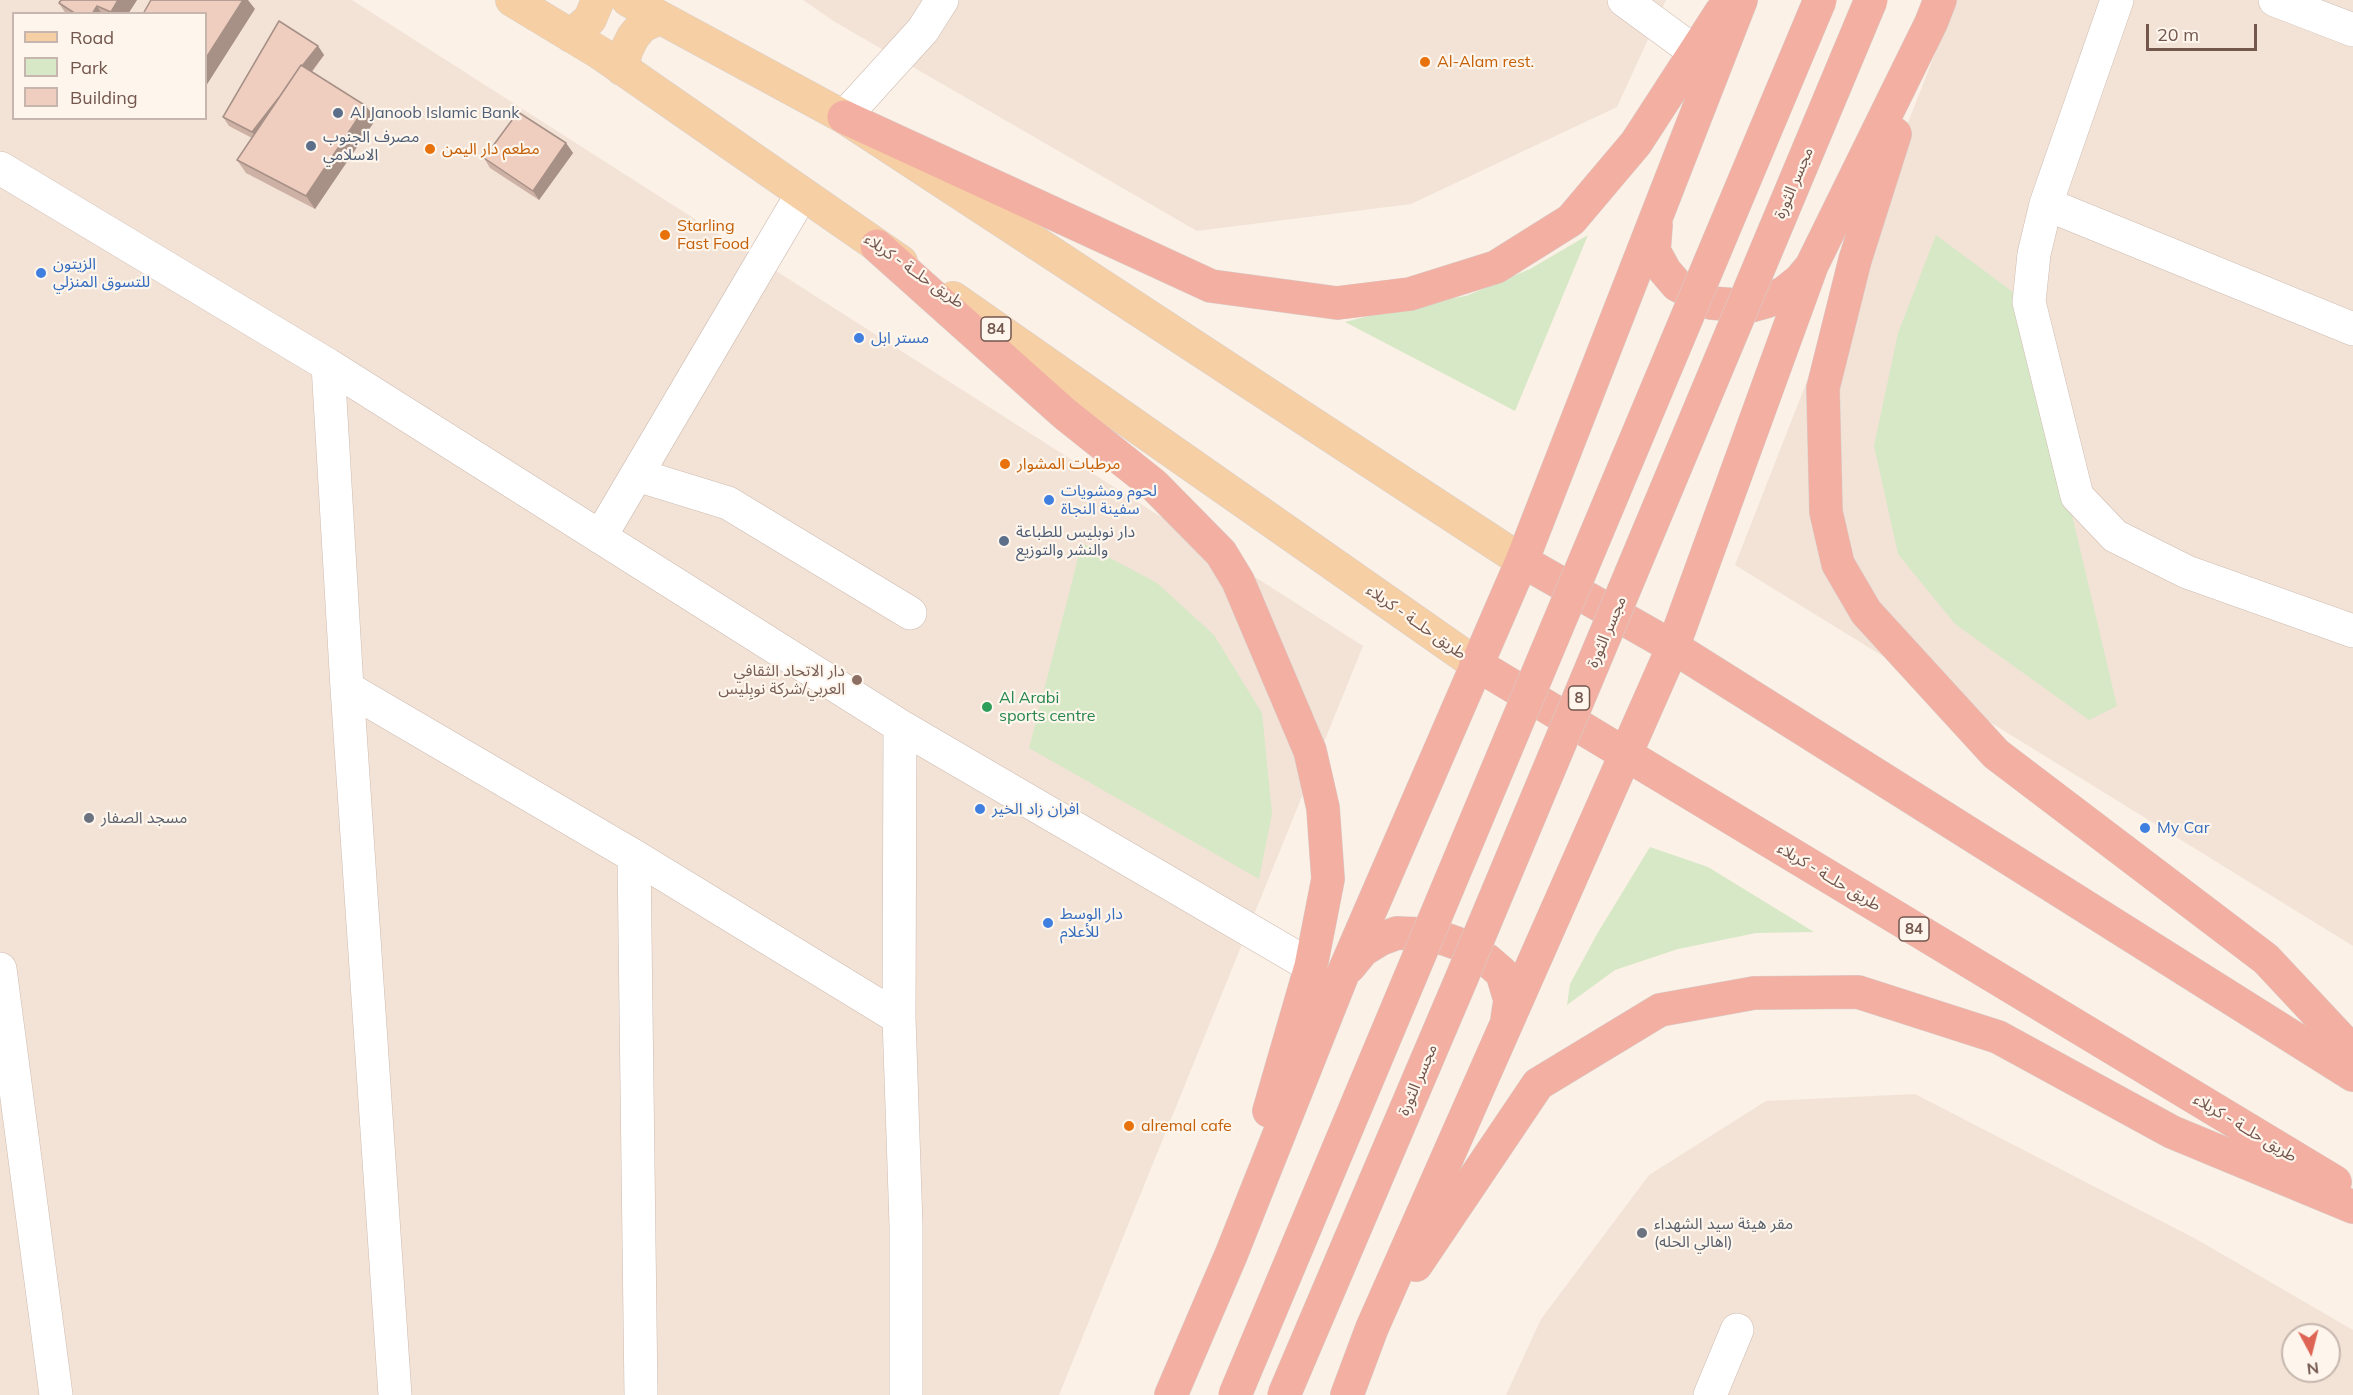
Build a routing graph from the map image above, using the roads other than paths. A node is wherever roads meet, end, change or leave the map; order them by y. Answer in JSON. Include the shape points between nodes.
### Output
{"nodes":[{"id":1,"x":512,"y":0,"type":"edge"},
{"id":2,"x":598,"y":0,"type":"edge"},
{"id":3,"x":628,"y":0,"type":"edge"},
{"id":4,"x":942,"y":0,"type":"edge"},
{"id":5,"x":1624,"y":0,"type":"edge"},
{"id":6,"x":1728,"y":0,"type":"edge"},
{"id":7,"x":1741,"y":0,"type":"edge"},
{"id":8,"x":1820,"y":0,"type":"edge"},
{"id":9,"x":1871,"y":0,"type":"edge"},
{"id":10,"x":2117,"y":0,"type":"edge"},
{"id":11,"x":2275,"y":0,"type":"edge"},
{"id":12,"x":1936,"y":12,"type":"edge"},
{"id":13,"x":660,"y":18,"type":"junction"},
{"id":14,"x":2353,"y":30,"type":"edge"},
{"id":15,"x":570,"y":36,"type":"junction"},
{"id":16,"x":1695,"y":52,"type":"junction"},
{"id":17,"x":622,"y":69,"type":"junction"},
{"id":18,"x":844,"y":117,"type":"junction"},
{"id":19,"x":0,"y":168,"type":"edge"},
{"id":20,"x":802,"y":194,"type":"junction"},
{"id":21,"x":2046,"y":204,"type":"junction"},
{"id":22,"x":1661,"y":206,"type":"junction"},
{"id":23,"x":877,"y":246,"type":"junction"},
{"id":24,"x":1812,"y":265,"type":"junction"},
{"id":25,"x":2353,"y":330,"type":"edge"},
{"id":26,"x":328,"y":365,"type":"junction"},
{"id":27,"x":637,"y":475,"type":"junction"},
{"id":28,"x":600,"y":537,"type":"junction"},
{"id":29,"x":1522,"y":561,"type":"junction"},
{"id":30,"x":910,"y":613,"type":"dead end"},
{"id":31,"x":2353,"y":631,"type":"edge"},
{"id":32,"x":1673,"y":647,"type":"junction"},
{"id":33,"x":1476,"y":664,"type":"junction"},
{"id":34,"x":347,"y":688,"type":"junction"},
{"id":35,"x":900,"y":726,"type":"junction"},
{"id":36,"x":1625,"y":755,"type":"junction"},
{"id":37,"x":634,"y":856,"type":"junction"},
{"id":38,"x":1311,"y":966,"type":"junction"},
{"id":39,"x":0,"y":969,"type":"edge"},
{"id":40,"x":1342,"y":976,"type":"junction"},
{"id":41,"x":899,"y":1018,"type":"junction"},
{"id":42,"x":1507,"y":1022,"type":"junction"},
{"id":43,"x":2353,"y":1052,"type":"edge"},
{"id":44,"x":2353,"y":1076,"type":"edge"},
{"id":45,"x":7,"y":1081,"type":"edge"},
{"id":46,"x":2353,"y":1192,"type":"edge"},
{"id":47,"x":2353,"y":1207,"type":"edge"},
{"id":48,"x":1231,"y":1255,"type":"junction"},
{"id":49,"x":1372,"y":1328,"type":"junction"},
{"id":50,"x":1737,"y":1330,"type":"dead end"},
{"id":51,"x":56,"y":1395,"type":"edge"},
{"id":52,"x":395,"y":1395,"type":"edge"},
{"id":53,"x":641,"y":1395,"type":"edge"},
{"id":54,"x":906,"y":1395,"type":"edge"},
{"id":55,"x":1171,"y":1395,"type":"edge"},
{"id":56,"x":1235,"y":1395,"type":"edge"},
{"id":57,"x":1284,"y":1395,"type":"edge"},
{"id":58,"x":1347,"y":1395,"type":"edge"},
{"id":59,"x":1710,"y":1395,"type":"edge"}],
"edges":[{"from":1,"to":15,"type":"main road","name":"طريق حلــة - كربلاء","number":"84"},
{"from":2,"to":15,"type":"main road","via":[[590,20]]},
{"from":3,"to":13,"type":"main road"},
{"from":4,"to":18,"type":"street","via":[[923,30]]},
{"from":5,"to":16,"type":"street"},
{"from":6,"to":16,"type":"highway"},
{"from":7,"to":22,"type":"highway"},
{"from":8,"to":56,"type":"highway","bridge":true},
{"from":9,"to":57,"type":"highway","name":"مجسر الثورة","number":"8","bridge":true},
{"from":10,"to":21,"type":"street"},
{"from":11,"to":14,"type":"street"},
{"from":12,"to":24,"type":"highway"},
{"from":12,"to":43,"type":"highway","via":[[1856,260],[1823,388],[1826,512],[1838,564],[1866,612],[1996,754],[2266,959]]},
{"from":13,"to":17,"type":"main road","via":[[642,26],[633,37]]},
{"from":13,"to":18,"type":"main road"},
{"from":15,"to":17,"type":"main road","name":"طريق حلــة - كربلاء","number":"84"},
{"from":16,"to":18,"type":"highway","via":[[1636,143],[1570,220],[1496,267],[1410,294],[1337,303],[1211,286]]},
{"from":17,"to":20,"type":"main road","name":"طريق حلــة - كربلاء","number":"84"},
{"from":18,"to":29,"type":"main road"},
{"from":19,"to":26,"type":"street"},
{"from":20,"to":23,"type":"main road","name":"طريق حلــة - كربلاء","number":"84"},
{"from":20,"to":27,"type":"street"},
{"from":21,"to":25,"type":"street"},
{"from":21,"to":31,"type":"street","via":[[2034,254],[2029,302],[2077,496],[2115,536],[2187,572]]},
{"from":22,"to":24,"type":"highway","via":[[1654,231],[1654,251],[1677,285],[1711,303],[1750,306],[1768,301],[1800,280]]},
{"from":22,"to":29,"type":"highway"},
{"from":23,"to":33,"type":"main road","name":"طريق حلــة - كربلاء","number":"84"},
{"from":23,"to":38,"type":"highway","via":[[1065,414],[1154,485],[1221,553],[1239,581],[1310,751],[1323,808],[1328,879]]},
{"from":24,"to":32,"type":"highway"},
{"from":26,"to":28,"type":"street"},
{"from":26,"to":34,"type":"street"},
{"from":27,"to":28,"type":"street"},
{"from":27,"to":30,"type":"street","via":[[728,503]]},
{"from":28,"to":35,"type":"street"},
{"from":29,"to":32,"type":"highway"},
{"from":29,"to":33,"type":"highway"},
{"from":32,"to":36,"type":"highway"},
{"from":32,"to":44,"type":"highway"},
{"from":33,"to":36,"type":"highway","name":"طريق حلــة - كربلاء","number":"84"},
{"from":33,"to":40,"type":"highway"},
{"from":34,"to":37,"type":"street"},
{"from":34,"to":52,"type":"street"},
{"from":35,"to":38,"type":"street"},
{"from":35,"to":41,"type":"street"},
{"from":36,"to":42,"type":"highway"},
{"from":36,"to":46,"type":"highway","name":"طريق حلــة - كربلاء","number":"84"},
{"from":37,"to":41,"type":"street"},
{"from":37,"to":53,"type":"street"},
{"from":38,"to":48,"type":"highway"},
{"from":39,"to":45,"type":"street"},
{"from":40,"to":42,"type":"highway","via":[[1363,950],[1381,939],[1398,933],[1445,939],[1467,947],[1502,974],[1510,1000]]},
{"from":40,"to":48,"type":"highway"},
{"from":41,"to":54,"type":"street","via":[[906,1225]]},
{"from":42,"to":49,"type":"highway"},
{"from":45,"to":51,"type":"street"},
{"from":47,"to":49,"type":"highway","via":[[2172,1132],[1998,1037],[1858,992],[1754,993],[1659,1010],[1538,1084]]},
{"from":48,"to":55,"type":"highway"},
{"from":49,"to":58,"type":"highway"},
{"from":50,"to":59,"type":"street"}]}
